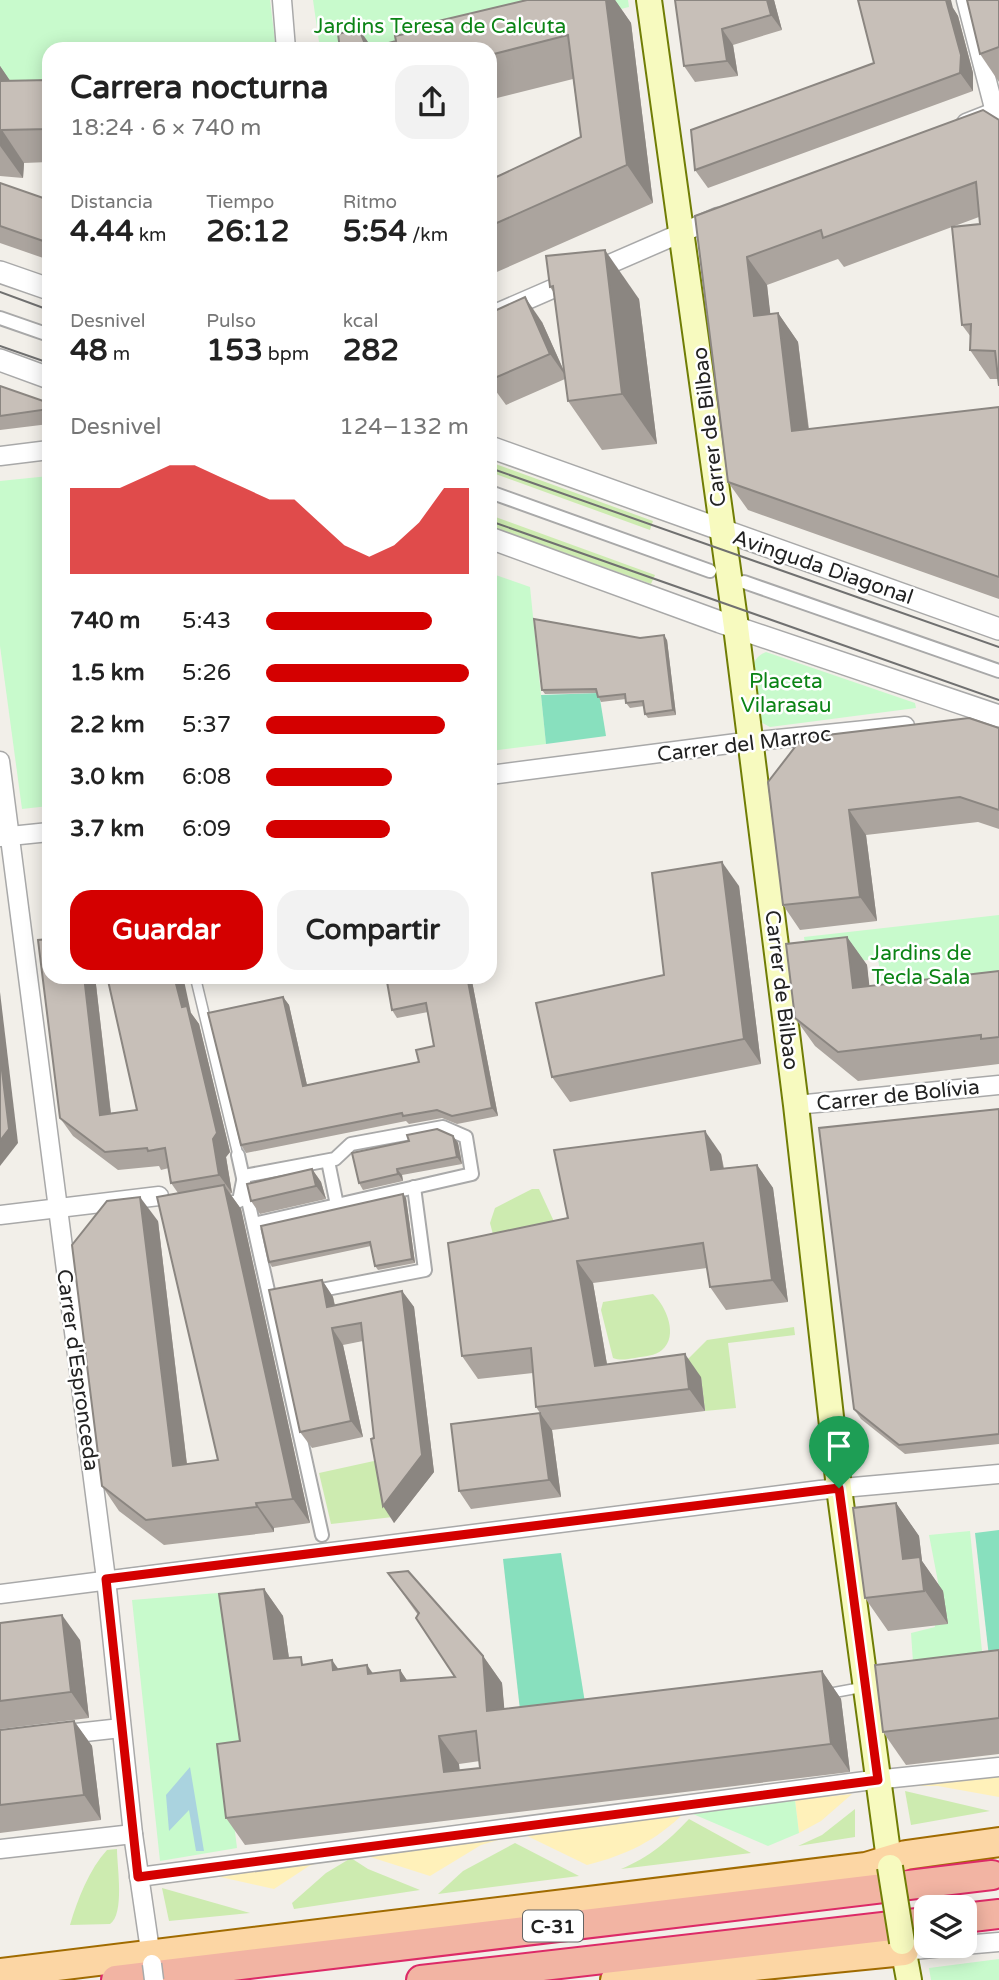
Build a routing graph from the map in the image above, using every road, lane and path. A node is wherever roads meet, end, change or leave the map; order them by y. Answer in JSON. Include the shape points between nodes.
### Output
{"nodes":[{"id":1,"x":282,"y":0,"type":"edge"},
{"id":2,"x":649,"y":0,"type":"edge"},
{"id":3,"x":966,"y":0,"type":"edge"},
{"id":4,"x":285,"y":42,"type":"edge"},
{"id":5,"x":997,"y":111,"type":"edge"},
{"id":6,"x":953,"y":128,"type":"edge"},
{"id":7,"x":739,"y":210,"type":"edge"},
{"id":8,"x":683,"y":231,"type":"junction"},
{"id":9,"x":0,"y":272,"type":"edge"},
{"id":10,"x":42,"y":287,"type":"edge"},
{"id":11,"x":497,"y":313,"type":"edge"},
{"id":12,"x":0,"y":318,"type":"edge"},
{"id":13,"x":42,"y":333,"type":"edge"},
{"id":14,"x":0,"y":360,"type":"edge"},
{"id":15,"x":42,"y":375,"type":"edge"},
{"id":16,"x":497,"y":450,"type":"edge"},
{"id":17,"x":42,"y":451,"type":"edge"},
{"id":18,"x":0,"y":456,"type":"edge"},
{"id":19,"x":497,"y":495,"type":"edge"},
{"id":20,"x":721,"y":531,"type":"junction"},
{"id":21,"x":497,"y":541,"type":"edge"},
{"id":22,"x":710,"y":571,"type":"dead end"},
{"id":23,"x":744,"y":582,"type":"dead end"},
{"id":24,"x":736,"y":627,"type":"junction"},
{"id":25,"x":999,"y":629,"type":"edge"},
{"id":26,"x":999,"y":671,"type":"edge"},
{"id":27,"x":999,"y":717,"type":"edge"},
{"id":28,"x":962,"y":722,"type":"edge"},
{"id":29,"x":925,"y":725,"type":"edge"},
{"id":30,"x":749,"y":742,"type":"junction"},
{"id":31,"x":0,"y":761,"type":"edge"},
{"id":32,"x":497,"y":774,"type":"edge"},
{"id":33,"x":42,"y":833,"type":"edge"},
{"id":34,"x":5,"y":836,"type":"edge"},
{"id":35,"x":197,"y":984,"type":"edge"},
{"id":36,"x":999,"y":1085,"type":"edge"},
{"id":37,"x":796,"y":1105,"type":"junction"},
{"id":38,"x":238,"y":1155,"type":"joint"},
{"id":39,"x":328,"y":1161,"type":"junction"},
{"id":40,"x":244,"y":1176,"type":"junction"},
{"id":41,"x":414,"y":1187,"type":"junction"},
{"id":42,"x":159,"y":1196,"type":"edge"},
{"id":43,"x":337,"y":1205,"type":"junction"},
{"id":44,"x":57,"y":1208,"type":"junction"},
{"id":45,"x":206,"y":1208,"type":"edge"},
{"id":46,"x":0,"y":1214,"type":"edge"},
{"id":47,"x":254,"y":1224,"type":"junction"},
{"id":48,"x":283,"y":1297,"type":"junction"},
{"id":49,"x":999,"y":1474,"type":"edge"},
{"id":50,"x":839,"y":1488,"type":"junction"},
{"id":51,"x":322,"y":1535,"type":"dead end"},
{"id":52,"x":106,"y":1579,"type":"junction"},
{"id":53,"x":0,"y":1594,"type":"edge"},
{"id":54,"x":877,"y":1684,"type":"junction"},
{"id":55,"x":814,"y":1695,"type":"edge"},
{"id":56,"x":121,"y":1728,"type":"junction"},
{"id":57,"x":41,"y":1737,"type":"edge"},
{"id":58,"x":999,"y":1767,"type":"edge"},
{"id":59,"x":878,"y":1780,"type":"junction"},
{"id":60,"x":132,"y":1833,"type":"junction"},
{"id":61,"x":999,"y":1842,"type":"edge"},
{"id":62,"x":0,"y":1850,"type":"edge"},
{"id":63,"x":890,"y":1864,"type":"junction"},
{"id":64,"x":995,"y":1875,"type":"edge"},
{"id":65,"x":138,"y":1877,"type":"junction"},
{"id":66,"x":999,"y":1914,"type":"edge"},
{"id":67,"x":977,"y":1917,"type":"edge"},
{"id":68,"x":914,"y":1923,"type":"edge"},
{"id":69,"x":999,"y":1942,"type":"edge"},
{"id":70,"x":977,"y":1944,"type":"edge"},
{"id":71,"x":903,"y":1946,"type":"junction"},
{"id":72,"x":914,"y":1946,"type":"edge"},
{"id":73,"x":152,"y":1966,"type":"edge"},
{"id":74,"x":0,"y":1973,"type":"edge"},
{"id":75,"x":116,"y":1980,"type":"edge"},
{"id":76,"x":421,"y":1980,"type":"edge"},
{"id":77,"x":615,"y":1980,"type":"edge"},
{"id":78,"x":909,"y":1980,"type":"edge"}],
"edges":[{"from":1,"to":4,"type":"street"},
{"from":2,"to":8,"type":"main road","name":"Carrer de Bilbao"},
{"from":3,"to":5,"type":"street"},
{"from":5,"to":6,"type":"street"},
{"from":7,"to":8,"type":"street"},
{"from":8,"to":11,"type":"street"},
{"from":8,"to":20,"type":"main road","name":"Carrer de Bilbao"},
{"from":9,"to":10,"type":"street"},
{"from":12,"to":13,"type":"street"},
{"from":14,"to":15,"type":"street"},
{"from":16,"to":20,"type":"street","name":"Avinguda Diagonal"},
{"from":17,"to":18,"type":"street"},
{"from":19,"to":22,"type":"street","name":"Avinguda Diagonal"},
{"from":20,"to":24,"type":"main road","name":"Carrer de Bilbao"},
{"from":20,"to":25,"type":"street","name":"Avinguda Diagonal"},
{"from":21,"to":24,"type":"street"},
{"from":23,"to":26,"type":"street","name":"Avinguda Diagonal"},
{"from":24,"to":27,"type":"street"},
{"from":24,"to":30,"type":"main road","name":"Carrer de Bilbao"},
{"from":27,"to":28,"type":"street"},
{"from":29,"to":30,"type":"street","name":"Carrer del Marroc"},
{"from":30,"to":32,"type":"street","name":"Carrer del Marroc"},
{"from":30,"to":37,"type":"main road","name":"Carrer de Bilbao"},
{"from":31,"to":34,"type":"street","name":"Carrer d'Espronceda"},
{"from":33,"to":34,"type":"street"},
{"from":34,"to":44,"type":"street","name":"Carrer d'Espronceda"},
{"from":35,"to":38,"type":"lane"},
{"from":36,"to":37,"type":"street","name":"Carrer de Bolívia"},
{"from":37,"to":50,"type":"main road","name":"Carrer de Bilbao"},
{"from":38,"to":40,"type":"street"},
{"from":39,"to":40,"type":"street"},
{"from":39,"to":41,"type":"street","via":[[351,1144],[443,1127],[466,1138],[471,1174]]},
{"from":39,"to":43,"type":"street"},
{"from":40,"to":45,"type":"street","via":[[239,1201]]},
{"from":40,"to":47,"type":"street"},
{"from":41,"to":43,"type":"street"},
{"from":41,"to":48,"type":"street","via":[[425,1270]]},
{"from":42,"to":44,"type":"street"},
{"from":43,"to":47,"type":"street"},
{"from":44,"to":46,"type":"street"},
{"from":44,"to":52,"type":"street","name":"Carrer d'Espronceda"},
{"from":47,"to":48,"type":"street"},
{"from":48,"to":51,"type":"street"},
{"from":49,"to":50,"type":"street"},
{"from":50,"to":52,"type":"street"},
{"from":50,"to":54,"type":"main road","name":"Carrer de Bilbao"},
{"from":52,"to":53,"type":"street"},
{"from":52,"to":56,"type":"street","name":"Carrer d'Espronceda"},
{"from":54,"to":55,"type":"lane"},
{"from":54,"to":59,"type":"main road","name":"Carrer de Bilbao"},
{"from":56,"to":57,"type":"street"},
{"from":56,"to":60,"type":"street","name":"Carrer d'Espronceda"},
{"from":58,"to":59,"type":"street"},
{"from":59,"to":63,"type":"main road","name":"Carrer de Bilbao"},
{"from":59,"to":65,"type":"street"},
{"from":60,"to":62,"type":"street"},
{"from":60,"to":65,"type":"street","name":"Carrer d'Espronceda"},
{"from":61,"to":63,"type":"main road","via":[[906,1855]]},
{"from":63,"to":71,"type":"main road","name":"Carrer de Bilbao","bridge":true},
{"from":63,"to":73,"type":"main road"},
{"from":64,"to":75,"type":"highway","number":"C-31"},
{"from":65,"to":73,"type":"street","name":"Carrer d'Espronceda"},
{"from":66,"to":67,"type":"highway"},
{"from":68,"to":76,"type":"highway","number":"C-31"},
{"from":69,"to":70,"type":"street"},
{"from":71,"to":72,"type":"street"},
{"from":71,"to":77,"type":"main road"},
{"from":71,"to":78,"type":"main road","name":"Carrer de Bilbao"},
{"from":73,"to":74,"type":"main road"}]}
